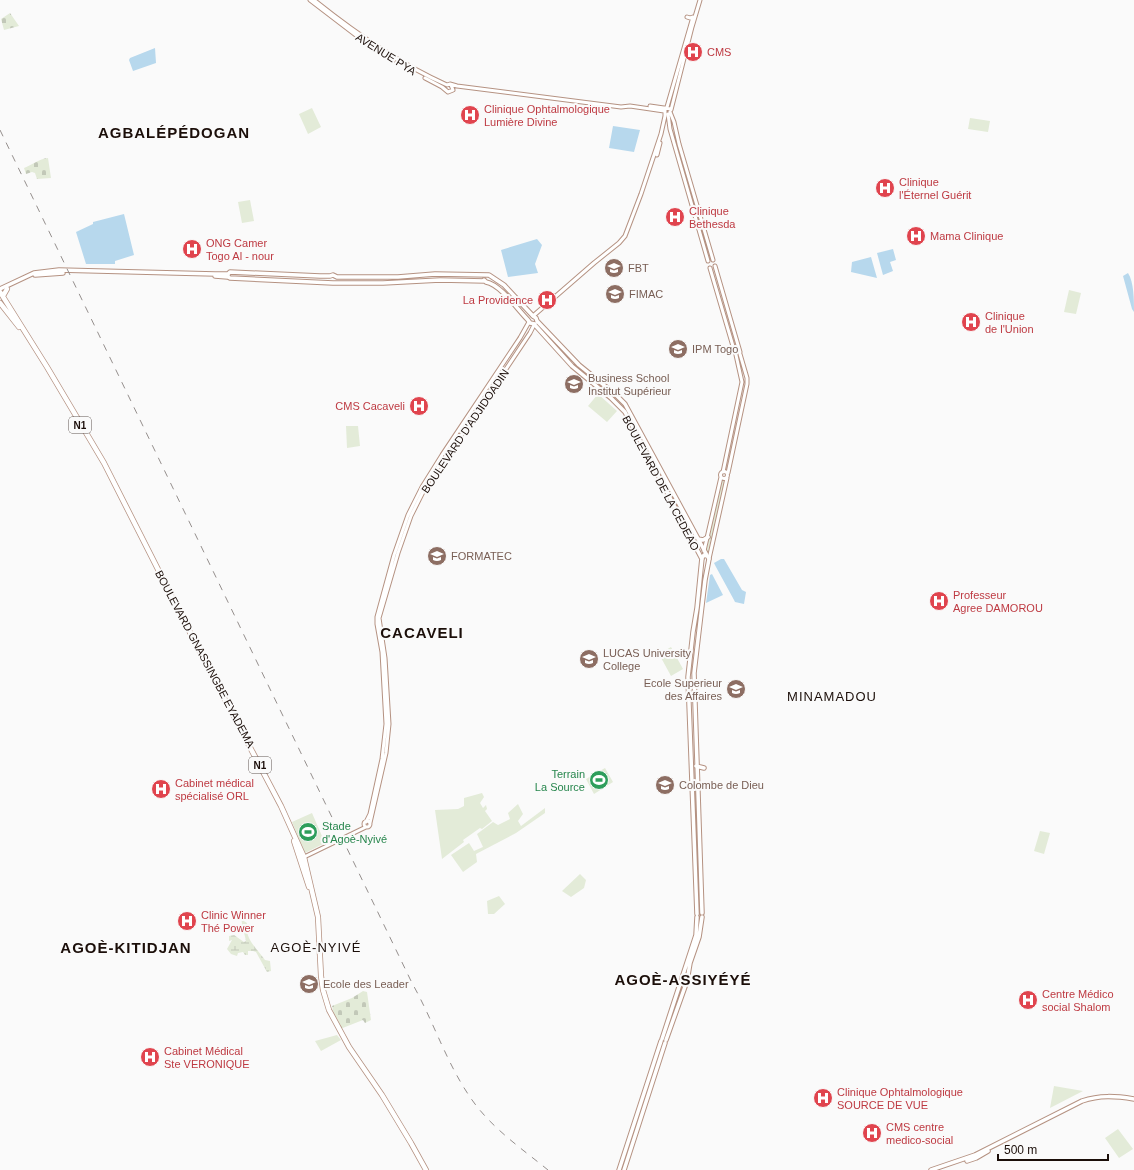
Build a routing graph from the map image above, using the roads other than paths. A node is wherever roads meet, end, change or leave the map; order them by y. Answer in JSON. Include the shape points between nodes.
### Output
{"nodes":[{"id":1,"x":310,"y":0,"type":"edge"},
{"id":2,"x":314,"y":0,"type":"edge"},
{"id":3,"x":699,"y":0,"type":"edge"},
{"id":4,"x":687,"y":17,"type":"dead end"},
{"id":5,"x":693,"y":17,"type":"junction"},
{"id":6,"x":454,"y":86,"type":"junction"},
{"id":7,"x":446,"y":87,"type":"junction"},
{"id":8,"x":667,"y":111,"type":"junction"},
{"id":9,"x":669,"y":124,"type":"junction"},
{"id":10,"x":665,"y":125,"type":"junction"},
{"id":11,"x":713,"y":260,"type":"junction"},
{"id":12,"x":708,"y":262,"type":"junction"},
{"id":13,"x":715,"y":266,"type":"junction"},
{"id":14,"x":710,"y":268,"type":"junction"},
{"id":15,"x":230,"y":275,"type":"junction"},
{"id":16,"x":330,"y":276,"type":"junction"},
{"id":17,"x":487,"y":276,"type":"junction"},
{"id":18,"x":337,"y":277,"type":"junction"},
{"id":19,"x":401,"y":277,"type":"junction"},
{"id":20,"x":492,"y":277,"type":"junction"},
{"id":21,"x":387,"y":278,"type":"junction"},
{"id":22,"x":485,"y":281,"type":"junction"},
{"id":23,"x":330,"y":282,"type":"junction"},
{"id":24,"x":335,"y":282,"type":"junction"},
{"id":25,"x":402,"y":282,"type":"junction"},
{"id":26,"x":387,"y":283,"type":"junction"},
{"id":27,"x":490,"y":283,"type":"junction"},
{"id":28,"x":0,"y":289,"type":"edge"},
{"id":29,"x":7,"y":289,"type":"joint"},
{"id":30,"x":1,"y":294,"type":"edge"},
{"id":31,"x":0,"y":303,"type":"edge"},
{"id":32,"x":534,"y":320,"type":"junction"},
{"id":33,"x":529,"y":321,"type":"junction"},
{"id":34,"x":566,"y":352,"type":"junction"},
{"id":35,"x":740,"y":353,"type":"junction"},
{"id":36,"x":736,"y":354,"type":"junction"},
{"id":37,"x":562,"y":356,"type":"junction"},
{"id":38,"x":570,"y":356,"type":"junction"},
{"id":39,"x":566,"y":360,"type":"junction"},
{"id":40,"x":737,"y":406,"type":"junction"},
{"id":41,"x":742,"y":408,"type":"junction"},
{"id":42,"x":736,"y":411,"type":"junction"},
{"id":43,"x":741,"y":413,"type":"junction"},
{"id":44,"x":654,"y":458,"type":"junction"},
{"id":45,"x":650,"y":461,"type":"junction"},
{"id":46,"x":662,"y":472,"type":"junction"},
{"id":47,"x":723,"y":472,"type":"junction"},
{"id":48,"x":658,"y":474,"type":"junction"},
{"id":49,"x":728,"y":474,"type":"junction"},
{"id":50,"x":721,"y":477,"type":"junction"},
{"id":51,"x":726,"y":478,"type":"junction"},
{"id":52,"x":708,"y":537,"type":"junction"},
{"id":53,"x":698,"y":539,"type":"junction"},
{"id":54,"x":704,"y":551,"type":"junction"},
{"id":55,"x":705,"y":559,"type":"junction"},
{"id":56,"x":384,"y":596,"type":"junction"},
{"id":57,"x":697,"y":606,"type":"junction"},
{"id":58,"x":702,"y":606,"type":"junction"},
{"id":59,"x":688,"y":677,"type":"junction"},
{"id":60,"x":694,"y":677,"type":"junction"},
{"id":61,"x":696,"y":766,"type":"junction"},
{"id":62,"x":704,"y":768,"type":"dead end"},
{"id":63,"x":696,"y":776,"type":"junction"},
{"id":64,"x":692,"y":777,"type":"junction"},
{"id":65,"x":302,"y":857,"type":"junction"},
{"id":66,"x":697,"y":915,"type":"junction"},
{"id":67,"x":702,"y":915,"type":"junction"},
{"id":68,"x":681,"y":979,"type":"junction"},
{"id":69,"x":686,"y":980,"type":"junction"},
{"id":70,"x":664,"y":1041,"type":"junction"},
{"id":71,"x":646,"y":1086,"type":"junction"},
{"id":72,"x":651,"y":1087,"type":"junction"},
{"id":73,"x":1134,"y":1100,"type":"edge"},
{"id":74,"x":627,"y":1144,"type":"junction"},
{"id":75,"x":632,"y":1146,"type":"junction"},
{"id":76,"x":962,"y":1161,"type":"junction"},
{"id":77,"x":425,"y":1170,"type":"edge"},
{"id":78,"x":619,"y":1170,"type":"edge"},
{"id":79,"x":624,"y":1170,"type":"edge"},
{"id":80,"x":932,"y":1170,"type":"edge"},
{"id":81,"x":941,"y":1170,"type":"edge"}],
"edges":[{"from":1,"to":7,"type":"main road","name":"AVENUE PYA","via":[[376,49]]},
{"from":2,"to":7,"type":"main road","name":"AVENUE PYA","via":[[382,51]]},
{"from":3,"to":5,"type":"main road"},
{"from":3,"to":8,"type":"main road"},
{"from":4,"to":5,"type":"main road"},
{"from":5,"to":8,"type":"main road"},
{"from":6,"to":7,"type":"main road"},
{"from":6,"to":7,"type":"main road","via":[[450,92]]},
{"from":6,"to":8,"type":"main road","via":[[630,104]]},
{"from":8,"to":9,"type":"main road"},
{"from":8,"to":10,"type":"main road"},
{"from":8,"to":11,"type":"main road","via":[[674,122]]},
{"from":8,"to":32,"type":"main road","via":[[625,236]]},
{"from":9,"to":10,"type":"main road"},
{"from":9,"to":12,"type":"main road"},
{"from":10,"to":32,"type":"main road","via":[[640,203],[624,240],[558,295]]},
{"from":11,"to":12,"type":"main road"},
{"from":11,"to":13,"type":"main road","via":[[716,262]]},
{"from":12,"to":14,"type":"main road"},
{"from":13,"to":14,"type":"main road"},
{"from":13,"to":35,"type":"main road"},
{"from":14,"to":36,"type":"main road"},
{"from":15,"to":16,"type":"main road","via":[[272,273]]},
{"from":15,"to":23,"type":"main road"},
{"from":15,"to":28,"type":"main road","via":[[50,270],[34,273]]},
{"from":15,"to":29,"type":"main road","via":[[51,273],[34,275]]},
{"from":16,"to":18,"type":"main road","via":[[333,274]]},
{"from":16,"to":23,"type":"main road"},
{"from":17,"to":19,"type":"main road","via":[[435,274]]},
{"from":17,"to":20,"type":"main road"},
{"from":17,"to":22,"type":"main road","via":[[484,278]]},
{"from":18,"to":21,"type":"main road"},
{"from":18,"to":24,"type":"main road"},
{"from":19,"to":21,"type":"main road"},
{"from":19,"to":25,"type":"main road"},
{"from":20,"to":27,"type":"main road"},
{"from":20,"to":32,"type":"main road","via":[[504,285]]},
{"from":21,"to":26,"type":"main road"},
{"from":22,"to":25,"type":"main road"},
{"from":22,"to":27,"type":"main road"},
{"from":23,"to":24,"type":"main road"},
{"from":24,"to":26,"type":"main road"},
{"from":25,"to":26,"type":"main road"},
{"from":27,"to":33,"type":"main road","via":[[498,287]]},
{"from":29,"to":30,"type":"highway"},
{"from":30,"to":65,"type":"highway","name":"BOULEVARD GNASSINGBE EYADEMA","number":"N1","via":[[104,463],[287,817]]},
{"from":31,"to":65,"type":"highway","name":"BOULEVARD GNASSINGBE EYADEMA","number":"N1","via":[[25,336],[98,456],[250,750]]},
{"from":32,"to":33,"type":"main road"},
{"from":32,"to":33,"type":"main road","via":[[529,318]]},
{"from":32,"to":34,"type":"main road"},
{"from":32,"to":37,"type":"main road","name":"BOULEVARD DE LA CEDEAO"},
{"from":32,"to":56,"type":"main road","name":"BOULEVARD D'ADJIDOADIN","via":[[530,333],[429,480],[411,516]]},
{"from":33,"to":56,"type":"main road","name":"BOULEVARD D'ADJIDOADIN","via":[[427,478],[408,515],[394,555]]},
{"from":34,"to":37,"type":"main road"},
{"from":34,"to":38,"type":"main road"},
{"from":35,"to":36,"type":"main road","via":[[738,356]]},
{"from":35,"to":41,"type":"main road","via":[[747,382]]},
{"from":36,"to":40,"type":"main road","via":[[742,382]]},
{"from":37,"to":39,"type":"main road","name":"BOULEVARD DE LA CEDEAO"},
{"from":38,"to":39,"type":"main road"},
{"from":38,"to":44,"type":"main road","via":[[625,404]]},
{"from":39,"to":45,"type":"main road","name":"BOULEVARD DE LA CEDEAO","via":[[621,408]]},
{"from":40,"to":41,"type":"main road"},
{"from":40,"to":42,"type":"main road"},
{"from":41,"to":43,"type":"main road"},
{"from":42,"to":43,"type":"main road"},
{"from":42,"to":47,"type":"main road"},
{"from":43,"to":49,"type":"main road"},
{"from":44,"to":45,"type":"main road"},
{"from":44,"to":46,"type":"main road"},
{"from":45,"to":48,"type":"main road","name":"BOULEVARD DE LA CEDEAO"},
{"from":46,"to":48,"type":"main road"},
{"from":46,"to":53,"type":"main road"},
{"from":47,"to":49,"type":"main road"},
{"from":47,"to":50,"type":"main road"},
{"from":48,"to":55,"type":"main road","name":"BOULEVARD DE LA CEDEAO"},
{"from":49,"to":51,"type":"main road"},
{"from":50,"to":51,"type":"main road"},
{"from":50,"to":52,"type":"main road","name":"BOULEVARD DE LA CEDEAO"},
{"from":51,"to":55,"type":"main road","name":"BOULEVARD DE LA CEDEAO"},
{"from":52,"to":53,"type":"main road"},
{"from":52,"to":54,"type":"main road","name":"BOULEVARD DE LA CEDEAO"},
{"from":53,"to":54,"type":"main road"},
{"from":54,"to":55,"type":"main road"},
{"from":55,"to":57,"type":"main road","name":"BOULEVARD DE LA CEDEAO"},
{"from":55,"to":58,"type":"main road","name":"BOULEVARD DE LA CEDEAO"},
{"from":56,"to":65,"type":"main road","name":"BOULEVARD D'ADJIDOADIN","via":[[377,624],[382,652],[385,738],[368,822],[365,826]]},
{"from":57,"to":58,"type":"main road","via":[[699,603]]},
{"from":57,"to":59,"type":"main road","name":"BOULEVARD DE LA CEDEAO"},
{"from":58,"to":60,"type":"main road","name":"BOULEVARD DE LA CEDEAO"},
{"from":59,"to":60,"type":"main road","via":[[691,674]]},
{"from":59,"to":64,"type":"main road","name":"BOULEVARD DE LA CEDEAO"},
{"from":60,"to":61,"type":"main road","name":"BOULEVARD DE LA CEDEAO"},
{"from":61,"to":62,"type":"main road"},
{"from":61,"to":63,"type":"main road","name":"BOULEVARD DE LA CEDEAO"},
{"from":63,"to":64,"type":"main road"},
{"from":63,"to":67,"type":"main road","name":"BOULEVARD DE LA CEDEAO"},
{"from":64,"to":66,"type":"main road","name":"BOULEVARD DE LA CEDEAO"},
{"from":65,"to":77,"type":"highway","name":"BOULEVARD GNASSINGBE EYADEMA","number":"N1","via":[[315,913],[320,987],[329,1016],[347,1049],[374,1087]]},
{"from":66,"to":67,"type":"main road","via":[[700,912]]},
{"from":66,"to":68,"type":"main road","name":"BOULEVARD DE LA CEDEAO","via":[[696,935]]},
{"from":67,"to":69,"type":"main road","name":"BOULEVARD DE LA CEDEAO","via":[[701,932]]},
{"from":68,"to":69,"type":"main road","via":[[684,977]]},
{"from":68,"to":70,"type":"main road"},
{"from":69,"to":70,"type":"main road"},
{"from":70,"to":71,"type":"main road"},
{"from":70,"to":72,"type":"main road"},
{"from":71,"to":72,"type":"main road","via":[[648,1089]]},
{"from":71,"to":74,"type":"main road"},
{"from":72,"to":75,"type":"main road"},
{"from":73,"to":76,"type":"main road","via":[[1106,1098],[1081,1104],[975,1157]]},
{"from":74,"to":75,"type":"main road","via":[[628,1148]]},
{"from":74,"to":78,"type":"main road"},
{"from":75,"to":79,"type":"main road"},
{"from":76,"to":80,"type":"main road"},
{"from":76,"to":81,"type":"main road"}]}
